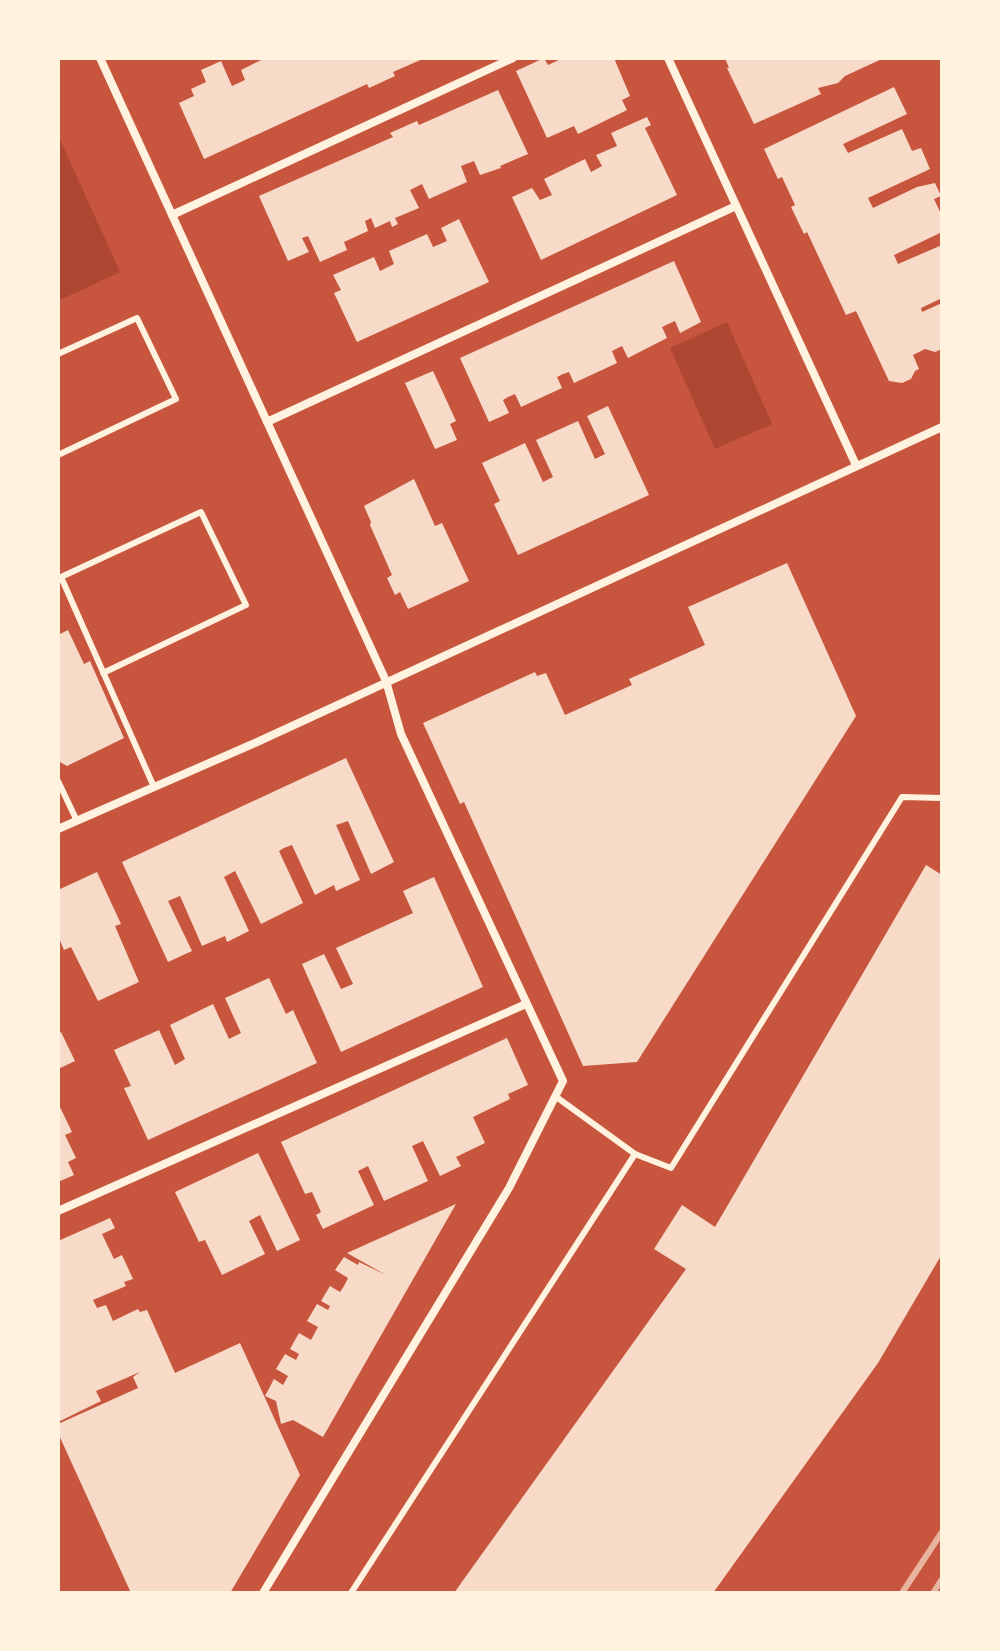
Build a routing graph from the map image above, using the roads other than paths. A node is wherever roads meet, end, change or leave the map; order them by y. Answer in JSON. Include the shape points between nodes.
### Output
{"nodes":[{"id":1,"x":100,"y":58,"type":"edge"},
{"id":2,"x":513,"y":58,"type":"edge"},
{"id":3,"x":668,"y":58,"type":"edge"},
{"id":4,"x":736,"y":206,"type":"junction"},
{"id":5,"x":172,"y":215,"type":"junction"},
{"id":6,"x":58,"y":354,"type":"edge"},
{"id":7,"x":267,"y":422,"type":"junction"},
{"id":8,"x":942,"y":427,"type":"edge"},
{"id":9,"x":58,"y":455,"type":"edge"},
{"id":10,"x":856,"y":465,"type":"junction"},
{"id":11,"x":59,"y":578,"type":"edge"},
{"id":12,"x":103,"y":673,"type":"junction"},
{"id":13,"x":386,"y":681,"type":"junction"},
{"id":14,"x":58,"y":781,"type":"edge"},
{"id":15,"x":154,"y":787,"type":"junction"},
{"id":16,"x":942,"y":798,"type":"edge"},
{"id":17,"x":77,"y":821,"type":"junction"},
{"id":18,"x":58,"y":829,"type":"edge"},
{"id":19,"x":526,"y":1004,"type":"junction"},
{"id":20,"x":555,"y":1096,"type":"junction"},
{"id":21,"x":635,"y":1154,"type":"junction"},
{"id":22,"x":58,"y":1211,"type":"edge"},
{"id":23,"x":263,"y":1593,"type":"edge"},
{"id":24,"x":351,"y":1593,"type":"edge"}],
"edges":[{"from":1,"to":5,"type":"street"},
{"from":2,"to":5,"type":"street"},
{"from":3,"to":4,"type":"street"},
{"from":4,"to":7,"type":"street"},
{"from":4,"to":10,"type":"street"},
{"from":5,"to":7,"type":"street"},
{"from":6,"to":9,"type":"lane","via":[[137,318],[176,399]]},
{"from":7,"to":13,"type":"street"},
{"from":8,"to":10,"type":"street"},
{"from":10,"to":13,"type":"street"},
{"from":11,"to":12,"type":"lane"},
{"from":11,"to":12,"type":"lane","via":[[201,512],[246,605]]},
{"from":12,"to":15,"type":"lane"},
{"from":13,"to":15,"type":"street"},
{"from":13,"to":19,"type":"street","via":[[401,734]]},
{"from":14,"to":17,"type":"lane"},
{"from":15,"to":17,"type":"street"},
{"from":16,"to":21,"type":"lane","via":[[902,797],[671,1168]]},
{"from":17,"to":18,"type":"street"},
{"from":19,"to":20,"type":"street","via":[[563,1081]]},
{"from":19,"to":22,"type":"street"},
{"from":20,"to":21,"type":"lane"},
{"from":20,"to":23,"type":"street","via":[[509,1188]]},
{"from":21,"to":24,"type":"lane"}]}
